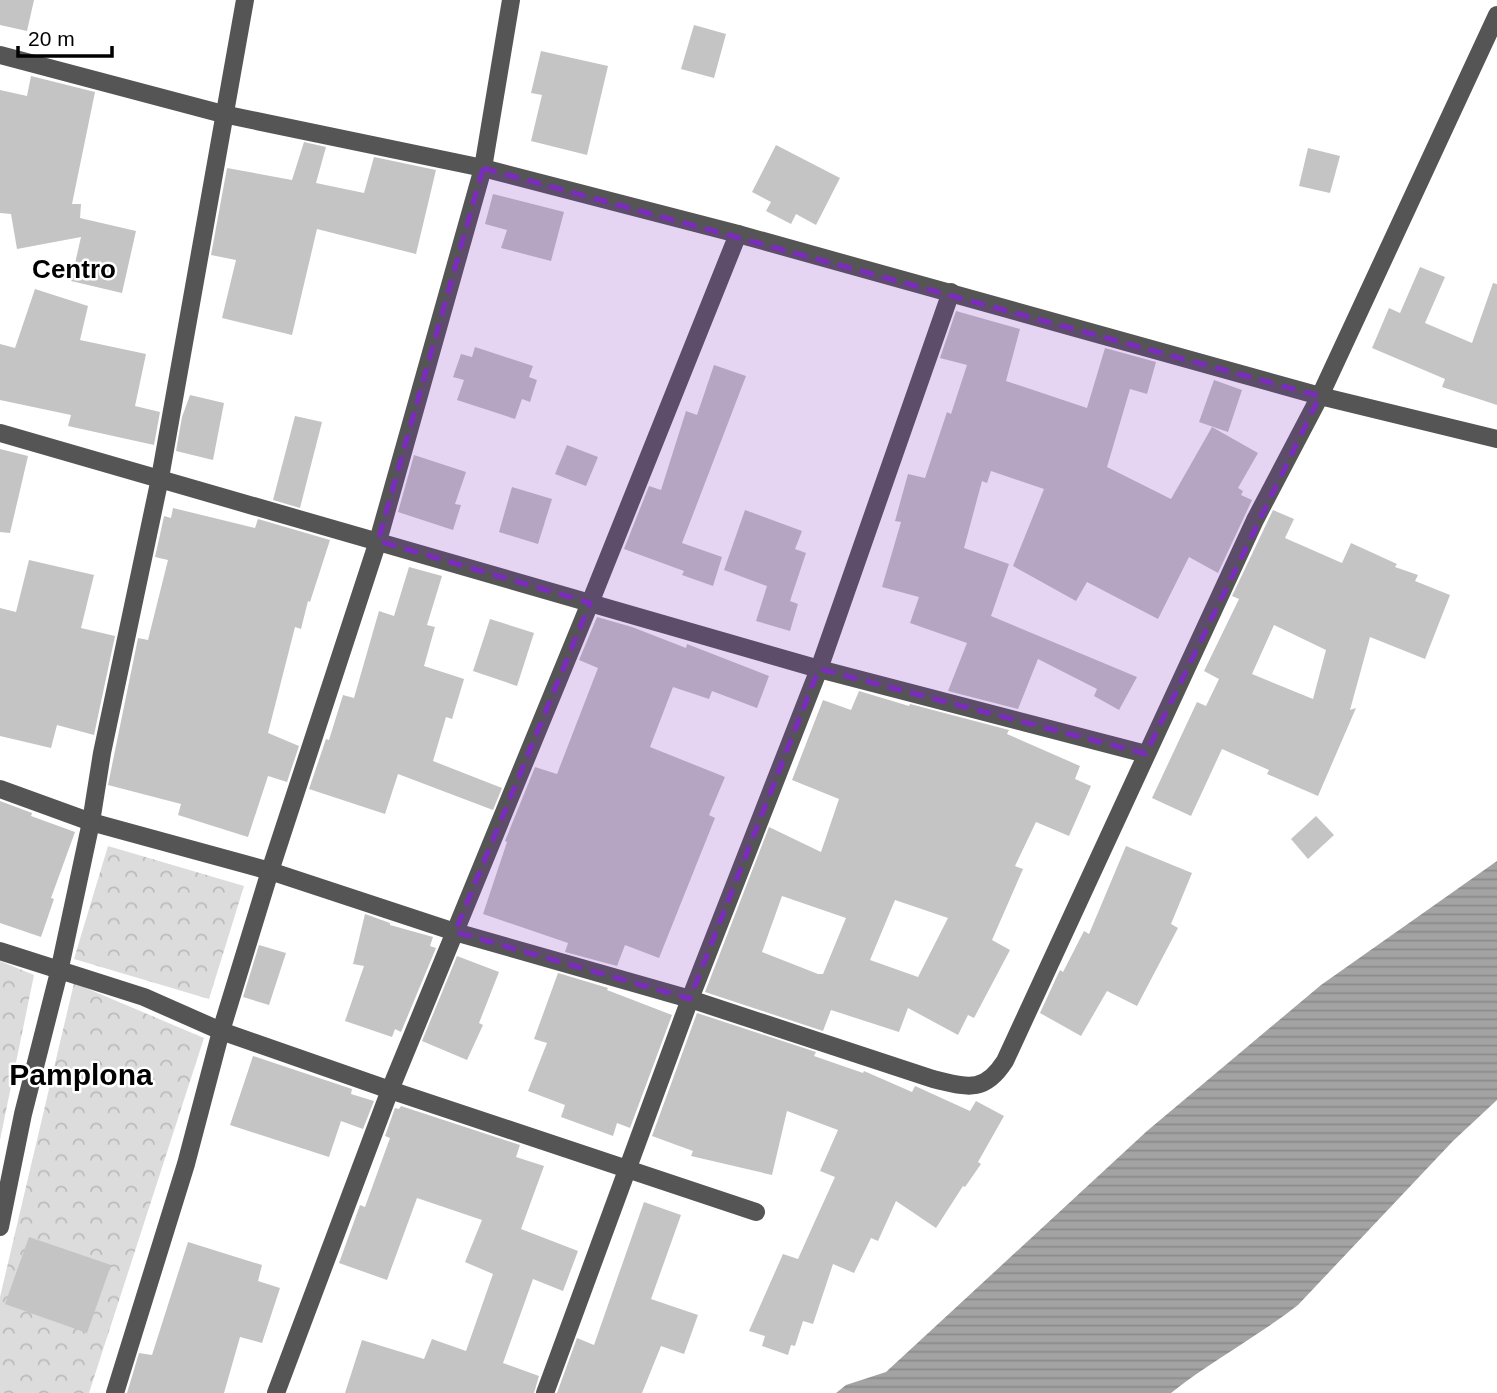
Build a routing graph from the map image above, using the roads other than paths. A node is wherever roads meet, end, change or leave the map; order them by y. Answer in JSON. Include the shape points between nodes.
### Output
{"nodes":[{"id":1,"x":245,"y":0,"type":"edge"},
{"id":2,"x":511,"y":0,"type":"edge"},
{"id":3,"x":1497,"y":15,"type":"edge"},
{"id":4,"x":0,"y":55,"type":"edge"},
{"id":5,"x":223,"y":114,"type":"junction"},
{"id":6,"x":483,"y":168,"type":"junction"},
{"id":7,"x":738,"y":234,"type":"junction"},
{"id":8,"x":951,"y":292,"type":"junction"},
{"id":9,"x":1320,"y":396,"type":"junction"},
{"id":10,"x":0,"y":433,"type":"edge"},
{"id":11,"x":1497,"y":439,"type":"edge"},
{"id":12,"x":160,"y":478,"type":"junction"},
{"id":13,"x":378,"y":541,"type":"junction"},
{"id":14,"x":590,"y":603,"type":"junction"},
{"id":15,"x":820,"y":669,"type":"junction"},
{"id":16,"x":1146,"y":754,"type":"junction"},
{"id":17,"x":0,"y":789,"type":"edge"},
{"id":18,"x":91,"y":822,"type":"junction"},
{"id":19,"x":270,"y":871,"type":"junction"},
{"id":20,"x":455,"y":932,"type":"junction"},
{"id":21,"x":0,"y":951,"type":"edge"},
{"id":22,"x":58,"y":972,"type":"junction"},
{"id":23,"x":690,"y":999,"type":"junction"},
{"id":24,"x":221,"y":1031,"type":"junction"},
{"id":25,"x":390,"y":1090,"type":"junction"},
{"id":26,"x":629,"y":1168,"type":"junction"},
{"id":27,"x":756,"y":1212,"type":"dead end"},
{"id":28,"x":0,"y":1227,"type":"edge"},
{"id":29,"x":115,"y":1393,"type":"edge"},
{"id":30,"x":276,"y":1393,"type":"edge"},
{"id":31,"x":545,"y":1393,"type":"edge"}],
"edges":[{"from":1,"to":5,"type":"street"},
{"from":2,"to":6,"type":"street"},
{"from":3,"to":9,"type":"street"},
{"from":4,"to":5,"type":"street"},
{"from":5,"to":6,"type":"street"},
{"from":5,"to":12,"type":"street"},
{"from":6,"to":7,"type":"street"},
{"from":6,"to":13,"type":"street"},
{"from":7,"to":8,"type":"street"},
{"from":7,"to":14,"type":"street"},
{"from":8,"to":9,"type":"street"},
{"from":8,"to":15,"type":"street"},
{"from":9,"to":11,"type":"street"},
{"from":9,"to":16,"type":"street","via":[[1255,520]]},
{"from":10,"to":12,"type":"street"},
{"from":12,"to":13,"type":"street"},
{"from":12,"to":18,"type":"street"},
{"from":13,"to":14,"type":"street"},
{"from":13,"to":19,"type":"street"},
{"from":14,"to":15,"type":"street"},
{"from":14,"to":20,"type":"street"},
{"from":15,"to":16,"type":"street"},
{"from":15,"to":23,"type":"street"},
{"from":16,"to":23,"type":"street","via":[[1005,1061],[987,1082],[971,1088],[933,1079]]},
{"from":17,"to":18,"type":"street"},
{"from":18,"to":19,"type":"street"},
{"from":18,"to":22,"type":"street"},
{"from":19,"to":20,"type":"street"},
{"from":19,"to":24,"type":"street"},
{"from":20,"to":23,"type":"street"},
{"from":20,"to":25,"type":"street"},
{"from":21,"to":22,"type":"street"},
{"from":22,"to":24,"type":"street","via":[[144,997]]},
{"from":22,"to":28,"type":"street"},
{"from":23,"to":26,"type":"street"},
{"from":24,"to":25,"type":"street"},
{"from":24,"to":29,"type":"street","via":[[186,1164]]},
{"from":25,"to":26,"type":"street"},
{"from":25,"to":30,"type":"street"},
{"from":26,"to":27,"type":"street"},
{"from":26,"to":31,"type":"street"}]}
